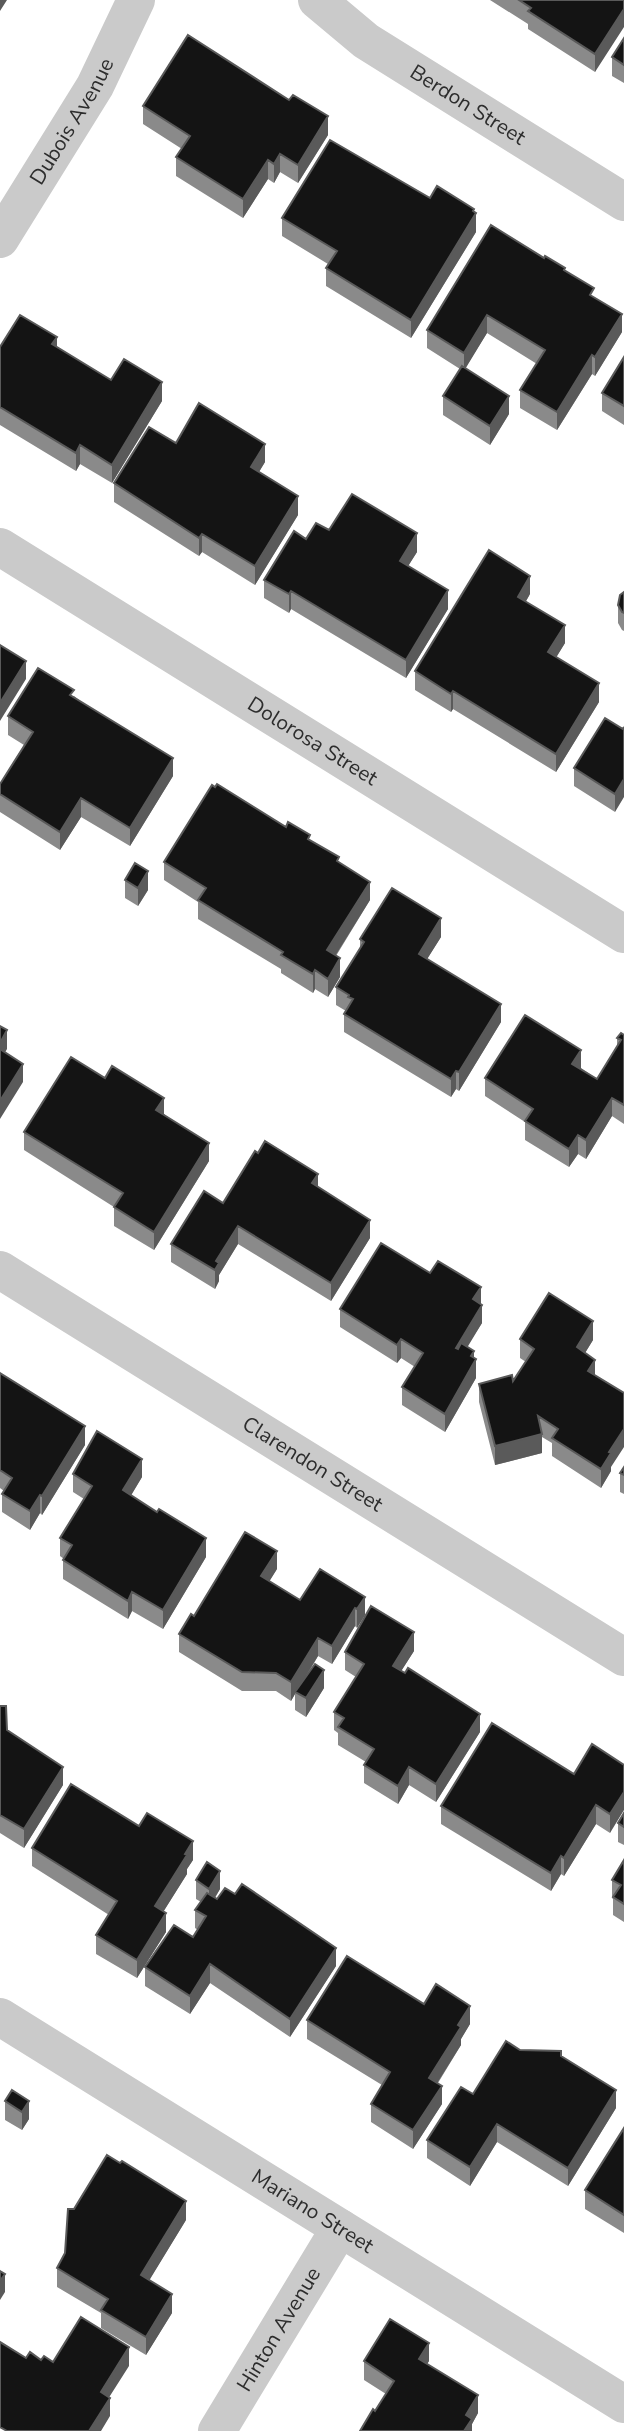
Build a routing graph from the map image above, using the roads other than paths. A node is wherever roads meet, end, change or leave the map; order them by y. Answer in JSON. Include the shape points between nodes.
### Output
{"nodes":[{"id":1,"x":136,"y":0,"type":"edge"},
{"id":2,"x":317,"y":0,"type":"edge"},
{"id":3,"x":624,"y":202,"type":"edge"},
{"id":4,"x":0,"y":239,"type":"edge"},
{"id":5,"x":0,"y":547,"type":"edge"},
{"id":6,"x":624,"y":934,"type":"edge"},
{"id":7,"x":0,"y":1270,"type":"edge"},
{"id":8,"x":624,"y":1657,"type":"edge"},
{"id":9,"x":0,"y":2017,"type":"edge"},
{"id":10,"x":340,"y":2228,"type":"junction"},
{"id":11,"x":624,"y":2404,"type":"edge"},
{"id":12,"x":216,"y":2431,"type":"edge"}],
"edges":[{"from":1,"to":4,"type":"street","name":"Dubois Avenue","via":[[95,86]]},
{"from":2,"to":3,"type":"street","name":"Berdon Street","via":[[366,41]]},
{"from":5,"to":6,"type":"street","name":"Dolorosa Street"},
{"from":7,"to":8,"type":"street","name":"Clarendon Street"},
{"from":9,"to":10,"type":"street","name":"Mariano Street"},
{"from":10,"to":11,"type":"street","name":"Mariano Street"},
{"from":10,"to":12,"type":"street","name":"Hinton Avenue"}]}
